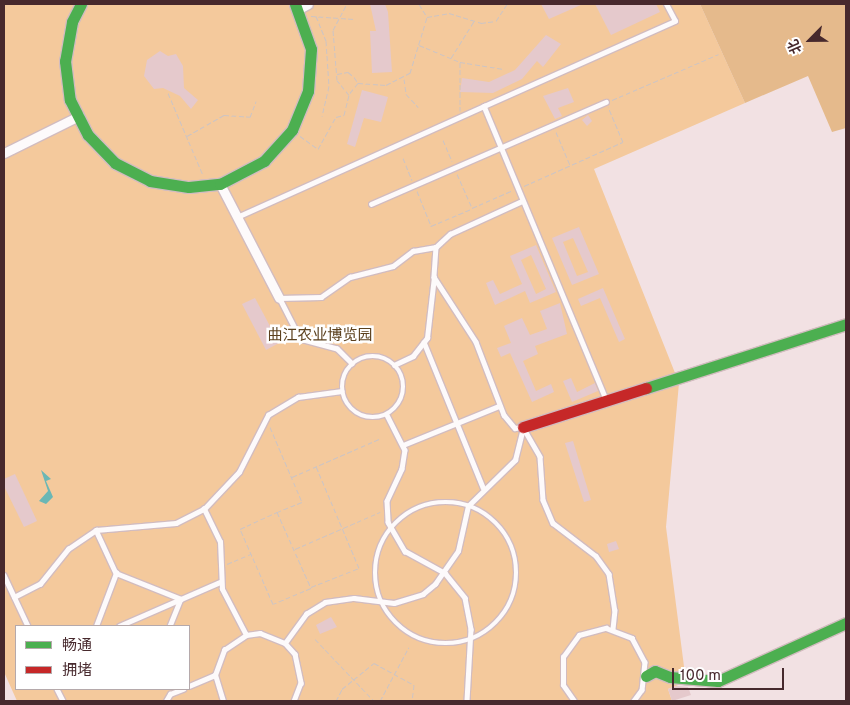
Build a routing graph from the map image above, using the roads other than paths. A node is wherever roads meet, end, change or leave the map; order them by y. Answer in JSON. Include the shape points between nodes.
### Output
{"nodes":[{"id":1,"x":82,"y":4,"type":"edge"},
{"id":2,"x":666,"y":4,"type":"edge"},
{"id":3,"x":301,"y":8,"type":"edge"},
{"id":4,"x":606,"y":102,"type":"road end"},
{"id":5,"x":484,"y":106,"type":"junction"},
{"id":6,"x":78,"y":116,"type":"junction"},
{"id":7,"x":501,"y":148,"type":"junction"},
{"id":8,"x":4,"y":153,"type":"edge"},
{"id":9,"x":220,"y":184,"type":"junction"},
{"id":10,"x":522,"y":201,"type":"junction"},
{"id":11,"x":371,"y":204,"type":"dead end"},
{"id":12,"x":237,"y":217,"type":"junction"},
{"id":13,"x":436,"y":247,"type":"junction"},
{"id":14,"x":434,"y":277,"type":"junction"},
{"id":15,"x":279,"y":298,"type":"junction"},
{"id":16,"x":846,"y":324,"type":"edge"},
{"id":17,"x":424,"y":342,"type":"junction"},
{"id":18,"x":352,"y":364,"type":"junction"},
{"id":19,"x":394,"y":365,"type":"junction"},
{"id":20,"x":342,"y":391,"type":"junction"},
{"id":21,"x":606,"y":399,"type":"junction"},
{"id":22,"x":499,"y":406,"type":"junction"},
{"id":23,"x":387,"y":415,"type":"junction"},
{"id":24,"x":457,"y":423,"type":"junction"},
{"id":25,"x":523,"y":427,"type":"junction"},
{"id":26,"x":404,"y":445,"type":"junction"},
{"id":27,"x":484,"y":487,"type":"junction"},
{"id":28,"x":468,"y":506,"type":"junction"},
{"id":29,"x":204,"y":509,"type":"junction"},
{"id":30,"x":96,"y":530,"type":"junction"},
{"id":31,"x":391,"y":530,"type":"junction"},
{"id":32,"x":116,"y":573,"type":"junction"},
{"id":33,"x":445,"y":573,"type":"junction"},
{"id":34,"x":4,"y":575,"type":"edge"},
{"id":35,"x":220,"y":582,"type":"junction"},
{"id":36,"x":14,"y":596,"type":"junction"},
{"id":37,"x":181,"y":599,"type":"junction"},
{"id":38,"x":382,"y":603,"type":"junction"},
{"id":39,"x":846,"y":623,"type":"edge"},
{"id":40,"x":28,"y":625,"type":"edge"},
{"id":41,"x":96,"y":625,"type":"edge"},
{"id":42,"x":120,"y":625,"type":"edge"},
{"id":43,"x":170,"y":625,"type":"edge"},
{"id":44,"x":613,"y":629,"type":"junction"},
{"id":45,"x":246,"y":635,"type":"junction"},
{"id":46,"x":467,"y":641,"type":"junction"},
{"id":47,"x":285,"y":643,"type":"junction"},
{"id":48,"x":215,"y":676,"type":"junction"},
{"id":49,"x":646,"y":676,"type":"junction"},
{"id":50,"x":190,"y":686,"type":"edge"},
{"id":51,"x":168,"y":690,"type":"edge"},
{"id":52,"x":180,"y":690,"type":"edge"},
{"id":53,"x":170,"y":694,"type":"junction"},
{"id":54,"x":166,"y":701,"type":"edge"},
{"id":55,"x":223,"y":701,"type":"edge"},
{"id":56,"x":294,"y":701,"type":"edge"},
{"id":57,"x":467,"y":701,"type":"edge"},
{"id":58,"x":574,"y":701,"type":"edge"},
{"id":59,"x":634,"y":701,"type":"edge"}],
"edges":[{"from":1,"to":6,"type":"street","via":[[72,22],[65,61],[70,100]]},
{"from":2,"to":5,"type":"lane","via":[[675,21]]},
{"from":3,"to":9,"type":"street","via":[[310,49],[308,91],[292,130],[264,161]]},
{"from":4,"to":7,"type":"lane"},
{"from":5,"to":7,"type":"lane"},
{"from":5,"to":12,"type":"lane"},
{"from":6,"to":8,"type":"street"},
{"from":6,"to":9,"type":"street","via":[[88,135],[115,163],[150,181]]},
{"from":7,"to":10,"type":"lane"},
{"from":7,"to":11,"type":"lane"},
{"from":9,"to":12,"type":"street"},
{"from":10,"to":13,"type":"lane","via":[[450,234]]},
{"from":10,"to":21,"type":"lane"},
{"from":12,"to":15,"type":"street"},
{"from":13,"to":14,"type":"lane"},
{"from":13,"to":15,"type":"lane","via":[[413,251],[392,266],[350,277],[320,297]]},
{"from":14,"to":17,"type":"lane","via":[[432,319]]},
{"from":14,"to":22,"type":"lane","via":[[476,342]]},
{"from":15,"to":18,"type":"lane","via":[[300,339],[337,349]]},
{"from":16,"to":21,"type":"street"},
{"from":17,"to":19,"type":"lane","via":[[413,356]]},
{"from":17,"to":24,"type":"lane"},
{"from":18,"to":19,"type":"lane","via":[[370,356]]},
{"from":18,"to":20,"type":"lane"},
{"from":19,"to":23,"type":"lane","via":[[404,389],[402,400]]},
{"from":20,"to":23,"type":"lane","via":[[359,415]]},
{"from":20,"to":29,"type":"lane","via":[[298,397],[266,417],[239,472]]},
{"from":21,"to":25,"type":"street"},
{"from":22,"to":24,"type":"lane"},
{"from":22,"to":25,"type":"lane","via":[[514,428]]},
{"from":23,"to":26,"type":"lane"},
{"from":24,"to":26,"type":"lane"},
{"from":24,"to":27,"type":"lane"},
{"from":25,"to":27,"type":"lane","via":[[515,460]]},
{"from":25,"to":44,"type":"lane","via":[[540,457],[543,500],[553,523],[596,556],[609,574],[615,610]]},
{"from":26,"to":31,"type":"lane","via":[[405,460],[386,510]]},
{"from":27,"to":28,"type":"lane"},
{"from":28,"to":31,"type":"lane","via":[[442,502],[420,507]]},
{"from":28,"to":33,"type":"lane","via":[[458,551]]},
{"from":28,"to":46,"type":"lane","via":[[502,529],[513,549],[518,573],[514,597],[502,618],[484,634]]},
{"from":29,"to":30,"type":"lane","via":[[176,523]]},
{"from":29,"to":35,"type":"lane","via":[[220,542]]},
{"from":30,"to":32,"type":"lane"},
{"from":30,"to":36,"type":"lane","via":[[68,549],[40,584]]},
{"from":31,"to":33,"type":"lane","via":[[405,551]]},
{"from":31,"to":38,"type":"lane","via":[[377,557],[376,580]]},
{"from":32,"to":37,"type":"lane"},
{"from":32,"to":41,"type":"lane"},
{"from":33,"to":38,"type":"lane","via":[[423,594]]},
{"from":33,"to":46,"type":"lane","via":[[458,586],[469,610]]},
{"from":34,"to":36,"type":"lane"},
{"from":35,"to":37,"type":"lane"},
{"from":35,"to":45,"type":"lane"},
{"from":36,"to":40,"type":"lane"},
{"from":37,"to":42,"type":"lane"},
{"from":37,"to":43,"type":"lane"},
{"from":38,"to":46,"type":"lane","via":[[395,622],[414,637],[437,644]]},
{"from":38,"to":47,"type":"lane","via":[[354,598],[325,602],[306,614]]},
{"from":39,"to":49,"type":"street","via":[[718,681],[670,677],[655,671]]},
{"from":44,"to":49,"type":"lane","via":[[632,638],[640,649]]},
{"from":44,"to":58,"type":"lane","via":[[592,629],[569,645],[560,671]]},
{"from":45,"to":47,"type":"lane","via":[[267,635]]},
{"from":45,"to":48,"type":"lane","via":[[224,650]]},
{"from":46,"to":57,"type":"lane"},
{"from":47,"to":56,"type":"lane","via":[[301,668],[301,683]]},
{"from":48,"to":50,"type":"lane"},
{"from":48,"to":55,"type":"lane"},
{"from":49,"to":59,"type":"lane"},
{"from":51,"to":53,"type":"lane"},
{"from":52,"to":53,"type":"lane"},
{"from":53,"to":54,"type":"lane"}]}
